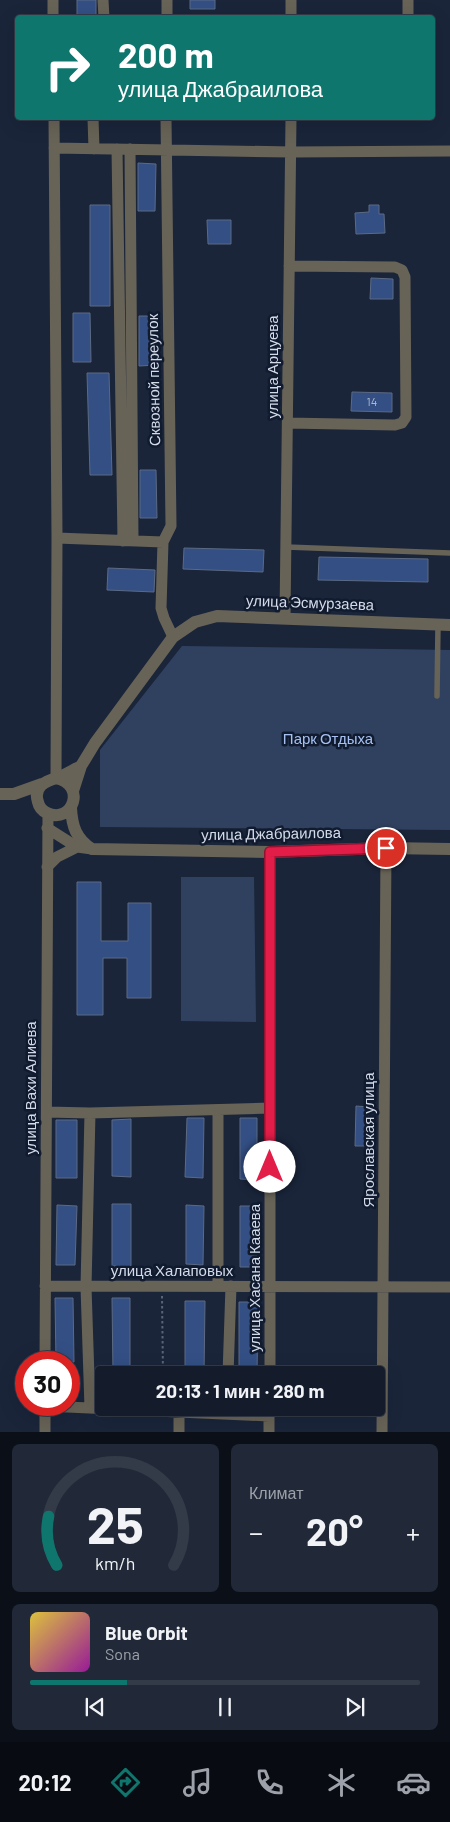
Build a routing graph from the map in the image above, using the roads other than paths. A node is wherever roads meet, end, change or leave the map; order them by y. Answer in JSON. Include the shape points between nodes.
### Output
{"nodes":[{"id":1,"x":53,"y":0,"type":"edge"},
{"id":2,"x":103,"y":0,"type":"edge"},
{"id":3,"x":167,"y":0,"type":"edge"},
{"id":4,"x":292,"y":0,"type":"edge"},
{"id":5,"x":408,"y":0,"type":"edge"},
{"id":6,"x":53,"y":15,"type":"edge"},
{"id":7,"x":104,"y":15,"type":"edge"},
{"id":8,"x":167,"y":15,"type":"edge"},
{"id":9,"x":292,"y":15,"type":"edge"},
{"id":10,"x":408,"y":15,"type":"edge"},
{"id":11,"x":54,"y":120,"type":"edge"},
{"id":12,"x":93,"y":120,"type":"edge"},
{"id":13,"x":166,"y":120,"type":"edge"},
{"id":14,"x":291,"y":120,"type":"edge"},
{"id":15,"x":54,"y":148,"type":"junction"},
{"id":16,"x":94,"y":149,"type":"junction"},
{"id":17,"x":117,"y":149,"type":"junction"},
{"id":18,"x":130,"y":149,"type":"junction"},
{"id":19,"x":166,"y":150,"type":"junction"},
{"id":20,"x":450,"y":151,"type":"edge"},
{"id":21,"x":291,"y":152,"type":"junction"},
{"id":22,"x":289,"y":266,"type":"junction"},
{"id":23,"x":288,"y":423,"type":"junction"},
{"id":24,"x":57,"y":538,"type":"junction"},
{"id":25,"x":128,"y":541,"type":"junction"},
{"id":26,"x":163,"y":542,"type":"junction"},
{"id":27,"x":286,"y":546,"type":"junction"},
{"id":28,"x":450,"y":552,"type":"edge"},
{"id":29,"x":285,"y":617,"type":"junction"},
{"id":30,"x":444,"y":625,"type":"edge"},
{"id":31,"x":173,"y":637,"type":"junction"},
{"id":32,"x":437,"y":696,"type":"dead end"},
{"id":33,"x":81,"y":766,"type":"junction"},
{"id":34,"x":56,"y":778,"type":"junction"},
{"id":35,"x":42,"y":784,"type":"junction"},
{"id":36,"x":73,"y":791,"type":"junction"},
{"id":37,"x":0,"y":794,"type":"edge"},
{"id":38,"x":14,"y":794,"type":"junction"},
{"id":39,"x":70,"y":808,"type":"junction"},
{"id":40,"x":44,"y":810,"type":"junction"},
{"id":41,"x":47,"y":828,"type":"junction"},
{"id":42,"x":77,"y":847,"type":"junction"},
{"id":43,"x":386,"y":848,"type":"junction"},
{"id":44,"x":92,"y":849,"type":"junction"},
{"id":45,"x":450,"y":849,"type":"edge"},
{"id":46,"x":270,"y":852,"type":"junction"},
{"id":47,"x":47,"y":867,"type":"junction"},
{"id":48,"x":270,"y":1108,"type":"junction"},
{"id":49,"x":218,"y":1110,"type":"junction"},
{"id":50,"x":46,"y":1112,"type":"junction"},
{"id":51,"x":90,"y":1113,"type":"junction"},
{"id":52,"x":45,"y":1286,"type":"junction"},
{"id":53,"x":218,"y":1286,"type":"junction"},
{"id":54,"x":231,"y":1286,"type":"junction"},
{"id":55,"x":270,"y":1286,"type":"junction"},
{"id":56,"x":383,"y":1286,"type":"junction"},
{"id":57,"x":86,"y":1287,"type":"junction"},
{"id":58,"x":450,"y":1287,"type":"edge"},
{"id":59,"x":45,"y":1351,"type":"edge"},
{"id":60,"x":228,"y":1366,"type":"edge"},
{"id":61,"x":270,"y":1366,"type":"edge"},
{"id":62,"x":80,"y":1408,"type":"edge"},
{"id":63,"x":90,"y":1408,"type":"junction"},
{"id":64,"x":95,"y":1408,"type":"edge"},
{"id":65,"x":45,"y":1416,"type":"edge"},
{"id":66,"x":179,"y":1416,"type":"edge"},
{"id":67,"x":269,"y":1416,"type":"edge"},
{"id":68,"x":44,"y":1432,"type":"edge"},
{"id":69,"x":179,"y":1432,"type":"edge"},
{"id":70,"x":269,"y":1432,"type":"edge"},
{"id":71,"x":382,"y":1432,"type":"edge"}],
"edges":[{"from":1,"to":6,"type":"street"},
{"from":2,"to":7,"type":"street"},
{"from":3,"to":8,"type":"street"},
{"from":4,"to":9,"type":"street"},
{"from":5,"to":10,"type":"street"},
{"from":11,"to":15,"type":"street"},
{"from":12,"to":16,"type":"street"},
{"from":13,"to":19,"type":"street","name":"Сквозной переулок"},
{"from":14,"to":21,"type":"street","name":"улица Арцуева"},
{"from":15,"to":16,"type":"street"},
{"from":15,"to":24,"type":"street"},
{"from":16,"to":17,"type":"street"},
{"from":17,"to":18,"type":"street"},
{"from":17,"to":25,"type":"street"},
{"from":18,"to":19,"type":"street"},
{"from":18,"to":25,"type":"street"},
{"from":19,"to":21,"type":"street"},
{"from":19,"to":26,"type":"street","name":"Сквозной переулок","via":[[171,526]]},
{"from":20,"to":21,"type":"street"},
{"from":21,"to":22,"type":"street","name":"улица Арцуева"},
{"from":22,"to":23,"type":"street","name":"улица Арцуева"},
{"from":22,"to":23,"type":"street","via":[[395,267],[402,270],[406,277],[406,417],[395,425]]},
{"from":23,"to":27,"type":"street","name":"улица Арцуева"},
{"from":24,"to":25,"type":"street"},
{"from":24,"to":34,"type":"street"},
{"from":25,"to":26,"type":"street"},
{"from":26,"to":31,"type":"street","name":"Сквозной переулок","via":[[161,608]]},
{"from":27,"to":28,"type":"lane"},
{"from":27,"to":29,"type":"street","name":"улица Арцуева"},
{"from":29,"to":30,"type":"street","name":"улица Эсмурзаева"},
{"from":29,"to":31,"type":"street","name":"улица Эсмурзаева","via":[[217,616],[195,622]]},
{"from":30,"to":32,"type":"lane"},
{"from":31,"to":33,"type":"street","name":"улица Эсмурзаева","via":[[94,743]]},
{"from":33,"to":34,"type":"street"},
{"from":33,"to":36,"type":"street","name":"улица Эсмурзаева"},
{"from":34,"to":35,"type":"street"},
{"from":34,"to":36,"type":"street","via":[[67,782]]},
{"from":35,"to":38,"type":"street"},
{"from":35,"to":40,"type":"street","via":[[37,796]]},
{"from":36,"to":39,"type":"street"},
{"from":37,"to":38,"type":"street"},
{"from":38,"to":40,"type":"street"},
{"from":39,"to":40,"type":"street","via":[[61,815]]},
{"from":39,"to":44,"type":"street","via":[[76,833]]},
{"from":40,"to":41,"type":"street","name":"улица Вахи Алиева"},
{"from":41,"to":42,"type":"street","name":"улица Джабраилова"},
{"from":41,"to":47,"type":"street","name":"улица Вахи Алиева"},
{"from":42,"to":44,"type":"street","name":"улица Джабраилова"},
{"from":42,"to":47,"type":"street","via":[[57,857]]},
{"from":43,"to":45,"type":"street","name":"улица Джабраилова"},
{"from":43,"to":46,"type":"street","name":"улица Джабраилова"},
{"from":43,"to":56,"type":"street","name":"Ярославская улица"},
{"from":44,"to":46,"type":"street","name":"улица Джабраилова"},
{"from":46,"to":48,"type":"street","name":"улица Хасана Кааева"},
{"from":47,"to":50,"type":"street","name":"улица Вахи Алиева"},
{"from":48,"to":49,"type":"street"},
{"from":48,"to":55,"type":"street","name":"улица Хасана Кааева"},
{"from":49,"to":51,"type":"street"},
{"from":49,"to":53,"type":"street"},
{"from":50,"to":51,"type":"street"},
{"from":50,"to":52,"type":"street","name":"улица Вахи Алиева"},
{"from":51,"to":57,"type":"street"},
{"from":52,"to":57,"type":"street","name":"улица Халаповых"},
{"from":52,"to":59,"type":"street","name":"улица Вахи Алиева"},
{"from":53,"to":54,"type":"street","name":"улица Халаповых"},
{"from":53,"to":57,"type":"street","name":"улица Халаповых"},
{"from":54,"to":55,"type":"street","name":"улица Халаповых"},
{"from":54,"to":60,"type":"street"},
{"from":55,"to":56,"type":"street","name":"улица Халаповых"},
{"from":55,"to":61,"type":"street","name":"улица Хасана Кааева"},
{"from":56,"to":58,"type":"street","name":"улица Халаповых"},
{"from":56,"to":71,"type":"street","name":"Ярославская улица"},
{"from":57,"to":63,"type":"street"},
{"from":62,"to":63,"type":"street"},
{"from":63,"to":64,"type":"street"},
{"from":65,"to":68,"type":"street"},
{"from":66,"to":69,"type":"street"},
{"from":67,"to":70,"type":"street"}]}
